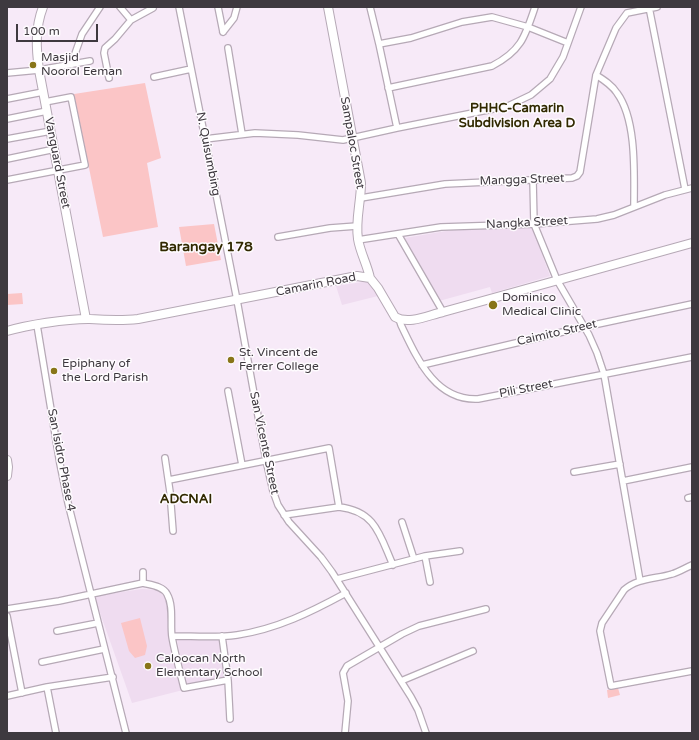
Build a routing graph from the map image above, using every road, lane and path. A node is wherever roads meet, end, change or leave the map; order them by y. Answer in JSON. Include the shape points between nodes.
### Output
{"nodes":[{"id":1,"x":43,"y":7,"type":"edge"},
{"id":2,"x":100,"y":7,"type":"edge"},
{"id":3,"x":120,"y":7,"type":"edge"},
{"id":4,"x":179,"y":7,"type":"edge"},
{"id":5,"x":218,"y":7,"type":"edge"},
{"id":6,"x":237,"y":7,"type":"edge"},
{"id":7,"x":328,"y":7,"type":"edge"},
{"id":8,"x":370,"y":7,"type":"edge"},
{"id":9,"x":535,"y":7,"type":"edge"},
{"id":10,"x":581,"y":7,"type":"edge"},
{"id":11,"x":657,"y":7,"type":"edge"},
{"id":12,"x":153,"y":8,"type":"edge"},
{"id":13,"x":649,"y":8,"type":"edge"},
{"id":14,"x":131,"y":20,"type":"junction"},
{"id":15,"x":528,"y":27,"type":"junction"},
{"id":16,"x":568,"y":43,"type":"junction"},
{"id":17,"x":380,"y":44,"type":"junction"},
{"id":18,"x":228,"y":48,"type":"dead end"},
{"id":19,"x":90,"y":62,"type":"dead end"},
{"id":20,"x":71,"y":65,"type":"junction"},
{"id":21,"x":191,"y":69,"type":"junction"},
{"id":22,"x":39,"y":70,"type":"junction"},
{"id":23,"x":7,"y":73,"type":"edge"},
{"id":24,"x":596,"y":75,"type":"junction"},
{"id":25,"x":154,"y":77,"type":"dead end"},
{"id":26,"x":108,"y":78,"type":"dead end"},
{"id":27,"x":388,"y":88,"type":"junction"},
{"id":28,"x":43,"y":92,"type":"junction"},
{"id":29,"x":7,"y":99,"type":"edge"},
{"id":30,"x":45,"y":102,"type":"junction"},
{"id":31,"x":47,"y":111,"type":"junction"},
{"id":32,"x":7,"y":119,"type":"edge"},
{"id":33,"x":397,"y":128,"type":"junction"},
{"id":34,"x":51,"y":131,"type":"junction"},
{"id":35,"x":242,"y":134,"type":"junction"},
{"id":36,"x":352,"y":138,"type":"junction"},
{"id":37,"x":7,"y":139,"type":"edge"},
{"id":38,"x":205,"y":139,"type":"junction"},
{"id":39,"x":55,"y":149,"type":"junction"},
{"id":40,"x":7,"y":158,"type":"edge"},
{"id":41,"x":59,"y":170,"type":"junction"},
{"id":42,"x":7,"y":180,"type":"edge"},
{"id":43,"x":533,"y":180,"type":"junction"},
{"id":44,"x":692,"y":188,"type":"edge"},
{"id":45,"x":685,"y":189,"type":"junction"},
{"id":46,"x":361,"y":198,"type":"junction"},
{"id":47,"x":634,"y":207,"type":"junction"},
{"id":48,"x":534,"y":224,"type":"junction"},
{"id":49,"x":357,"y":226,"type":"junction"},
{"id":50,"x":398,"y":234,"type":"junction"},
{"id":51,"x":278,"y":237,"type":"dead end"},
{"id":52,"x":358,"y":240,"type":"junction"},
{"id":53,"x":692,"y":244,"type":"edge"},
{"id":54,"x":370,"y":278,"type":"junction"},
{"id":55,"x":557,"y":280,"type":"junction"},
{"id":56,"x":237,"y":300,"type":"junction"},
{"id":57,"x":692,"y":304,"type":"edge"},
{"id":58,"x":443,"y":312,"type":"junction"},
{"id":59,"x":86,"y":319,"type":"junction"},
{"id":60,"x":399,"y":319,"type":"junction"},
{"id":61,"x":37,"y":325,"type":"junction"},
{"id":62,"x":584,"y":327,"type":"junction"},
{"id":63,"x":7,"y":330,"type":"edge"},
{"id":64,"x":692,"y":357,"type":"edge"},
{"id":65,"x":422,"y":365,"type":"junction"},
{"id":66,"x":604,"y":374,"type":"junction"},
{"id":67,"x":228,"y":391,"type":"dead end"},
{"id":68,"x":165,"y":458,"type":"dead end"},
{"id":69,"x":7,"y":460,"type":"edge"},
{"id":70,"x":266,"y":460,"type":"junction"},
{"id":71,"x":620,"y":464,"type":"junction"},
{"id":72,"x":242,"y":465,"type":"junction"},
{"id":73,"x":692,"y":467,"type":"edge"},
{"id":74,"x":574,"y":472,"type":"dead end"},
{"id":75,"x":7,"y":476,"type":"edge"},
{"id":76,"x":168,"y":480,"type":"junction"},
{"id":77,"x":623,"y":481,"type":"junction"},
{"id":78,"x":339,"y":507,"type":"junction"},
{"id":79,"x":284,"y":515,"type":"junction"},
{"id":80,"x":402,"y":522,"type":"dead end"},
{"id":81,"x":173,"y":531,"type":"dead end"},
{"id":82,"x":460,"y":551,"type":"dead end"},
{"id":83,"x":425,"y":556,"type":"junction"},
{"id":84,"x":414,"y":559,"type":"junction"},
{"id":85,"x":692,"y":565,"type":"edge"},
{"id":86,"x":393,"y":566,"type":"junction"},
{"id":87,"x":143,"y":572,"type":"dead end"},
{"id":88,"x":337,"y":579,"type":"junction"},
{"id":89,"x":640,"y":581,"type":"junction"},
{"id":90,"x":430,"y":582,"type":"dead end"},
{"id":91,"x":143,"y":583,"type":"junction"},
{"id":92,"x":346,"y":593,"type":"junction"},
{"id":93,"x":91,"y":594,"type":"junction"},
{"id":94,"x":7,"y":609,"type":"edge"},
{"id":95,"x":486,"y":609,"type":"dead end"},
{"id":96,"x":7,"y":616,"type":"edge"},
{"id":97,"x":98,"y":623,"type":"junction"},
{"id":98,"x":57,"y":631,"type":"dead end"},
{"id":99,"x":172,"y":636,"type":"junction"},
{"id":100,"x":222,"y":636,"type":"junction"},
{"id":101,"x":379,"y":647,"type":"junction"},
{"id":102,"x":104,"y":649,"type":"junction"},
{"id":103,"x":473,"y":651,"type":"dead end"},
{"id":104,"x":42,"y":662,"type":"dead end"},
{"id":105,"x":692,"y":671,"type":"edge"},
{"id":106,"x":113,"y":677,"type":"junction"},
{"id":107,"x":228,"y":680,"type":"junction"},
{"id":108,"x":401,"y":681,"type":"junction"},
{"id":109,"x":47,"y":687,"type":"junction"},
{"id":110,"x":22,"y":692,"type":"junction"},
{"id":111,"x":7,"y":696,"type":"edge"},
{"id":112,"x":230,"y":719,"type":"dead end"},
{"id":113,"x":56,"y":733,"type":"edge"},
{"id":114,"x":126,"y":733,"type":"edge"},
{"id":115,"x":345,"y":733,"type":"edge"},
{"id":116,"x":426,"y":733,"type":"edge"}],
"edges":[{"from":1,"to":22,"type":"main road","name":"Vanguard Street","via":[[36,34]]},
{"from":2,"to":20,"type":"street","via":[[82,34]]},
{"from":3,"to":14,"type":"street"},
{"from":4,"to":21,"type":"street","name":"N. Quisumbing"},
{"from":5,"to":6,"type":"street","via":[[223,32],[234,18]]},
{"from":7,"to":36,"type":"main road","name":"Sampaloc Street"},
{"from":8,"to":17,"type":"street"},
{"from":9,"to":15,"type":"street"},
{"from":10,"to":16,"type":"street"},
{"from":11,"to":13,"type":"street","name":"Mangga Street"},
{"from":12,"to":14,"type":"street"},
{"from":13,"to":24,"type":"street","name":"Mangga Street","via":[[627,13],[616,28]]},
{"from":13,"to":45,"type":"street"},
{"from":14,"to":26,"type":"street","via":[[105,48]]},
{"from":15,"to":16,"type":"street"},
{"from":15,"to":17,"type":"street","via":[[492,17],[478,18],[411,38]]},
{"from":15,"to":27,"type":"street","via":[[518,47],[505,59],[492,66]]},
{"from":16,"to":33,"type":"street","via":[[550,79],[523,100],[498,109]]},
{"from":17,"to":27,"type":"street"},
{"from":18,"to":35,"type":"street"},
{"from":19,"to":20,"type":"street"},
{"from":20,"to":22,"type":"street"},
{"from":21,"to":25,"type":"street"},
{"from":21,"to":38,"type":"street","name":"N. Quisumbing"},
{"from":22,"to":23,"type":"street"},
{"from":22,"to":28,"type":"main road","name":"Vanguard Street"},
{"from":24,"to":43,"type":"street","name":"Mangga Street","via":[[580,172],[572,178]]},
{"from":24,"to":47,"type":"street","via":[[617,91],[629,117]]},
{"from":27,"to":33,"type":"street"},
{"from":28,"to":29,"type":"street"},
{"from":28,"to":30,"type":"main road","name":"Vanguard Street"},
{"from":30,"to":31,"type":"main road","name":"Vanguard Street"},
{"from":30,"to":41,"type":"street","via":[[71,97],[85,164]]},
{"from":31,"to":32,"type":"street"},
{"from":31,"to":34,"type":"main road","name":"Vanguard Street"},
{"from":33,"to":36,"type":"street"},
{"from":34,"to":37,"type":"street"},
{"from":34,"to":39,"type":"main road","name":"Vanguard Street"},
{"from":35,"to":36,"type":"street","via":[[298,135],[343,140]]},
{"from":35,"to":38,"type":"street"},
{"from":36,"to":46,"type":"main road","name":"Sampaloc Street"},
{"from":38,"to":56,"type":"street","name":"N. Quisumbing"},
{"from":39,"to":40,"type":"street"},
{"from":39,"to":41,"type":"main road","name":"Vanguard Street"},
{"from":41,"to":42,"type":"street"},
{"from":41,"to":59,"type":"main road","name":"Vanguard Street"},
{"from":43,"to":46,"type":"street","name":"Mangga Street","via":[[446,184]]},
{"from":43,"to":48,"type":"street"},
{"from":44,"to":45,"type":"street","name":"Nangka Street"},
{"from":45,"to":47,"type":"street","name":"Nangka Street"},
{"from":46,"to":49,"type":"main road","name":"Sampaloc Street"},
{"from":47,"to":48,"type":"street","name":"Nangka Street","via":[[605,218]]},
{"from":48,"to":50,"type":"street","name":"Nangka Street","via":[[447,227]]},
{"from":48,"to":55,"type":"street"},
{"from":49,"to":51,"type":"street"},
{"from":49,"to":52,"type":"main road","name":"Sampaloc Street"},
{"from":50,"to":52,"type":"street","name":"Nangka Street"},
{"from":50,"to":58,"type":"street"},
{"from":52,"to":54,"type":"main road","name":"Sampaloc Street"},
{"from":53,"to":55,"type":"main road"},
{"from":54,"to":56,"type":"main road","name":"Camarin Road","via":[[352,276]]},
{"from":54,"to":60,"type":"main road","name":"Camarin Road","via":[[392,313]]},
{"from":55,"to":58,"type":"main road"},
{"from":55,"to":62,"type":"street"},
{"from":56,"to":59,"type":"main road","name":"Camarin Road","via":[[127,320]]},
{"from":56,"to":70,"type":"street","name":"San Vicente Street"},
{"from":57,"to":62,"type":"street","name":"Caimito Street"},
{"from":58,"to":60,"type":"main road","via":[[408,320]]},
{"from":59,"to":61,"type":"main road","name":"Camarin Road"},
{"from":60,"to":65,"type":"street","name":"Pili Street"},
{"from":61,"to":63,"type":"main road","name":"Camarin Road"},
{"from":61,"to":93,"type":"street","name":"San Isidro Phase 4","via":[[63,480]]},
{"from":62,"to":65,"type":"street","name":"Caimito Street"},
{"from":62,"to":66,"type":"street"},
{"from":64,"to":66,"type":"street","name":"Pili Street"},
{"from":65,"to":66,"type":"street","name":"Pili Street","via":[[444,389],[460,398],[469,399]]},
{"from":66,"to":71,"type":"street"},
{"from":67,"to":72,"type":"street"},
{"from":68,"to":76,"type":"street"},
{"from":69,"to":75,"type":"main road"},
{"from":70,"to":72,"type":"street"},
{"from":70,"to":78,"type":"street","via":[[329,448]]},
{"from":70,"to":79,"type":"street","name":"San Vicente Street","via":[[273,491]]},
{"from":71,"to":74,"type":"street"},
{"from":71,"to":77,"type":"street"},
{"from":72,"to":76,"type":"street"},
{"from":73,"to":77,"type":"street"},
{"from":76,"to":81,"type":"street"},
{"from":77,"to":89,"type":"street"},
{"from":78,"to":79,"type":"street"},
{"from":78,"to":86,"type":"street","via":[[361,513],[370,519]]},
{"from":79,"to":88,"type":"street","name":"San Vicente Street","via":[[322,557]]},
{"from":80,"to":84,"type":"street"},
{"from":82,"to":83,"type":"street"},
{"from":83,"to":84,"type":"street"},
{"from":83,"to":90,"type":"street"},
{"from":84,"to":86,"type":"street"},
{"from":85,"to":89,"type":"street","via":[[673,574]]},
{"from":86,"to":88,"type":"street"},
{"from":87,"to":91,"type":"street"},
{"from":88,"to":92,"type":"street","name":"San Vicente Street"},
{"from":89,"to":105,"type":"street","via":[[624,590],[600,626],[611,686]]},
{"from":91,"to":93,"type":"street"},
{"from":91,"to":99,"type":"street","via":[[162,589],[168,596]]},
{"from":92,"to":100,"type":"street","via":[[291,621],[248,633]]},
{"from":92,"to":101,"type":"street","name":"San Vicente Street"},
{"from":93,"to":94,"type":"street"},
{"from":93,"to":97,"type":"street","name":"San Isidro Phase 4"},
{"from":95,"to":101,"type":"street","via":[[419,626]]},
{"from":96,"to":110,"type":"street"},
{"from":97,"to":98,"type":"street"},
{"from":97,"to":102,"type":"street","name":"San Isidro Phase 4"},
{"from":99,"to":100,"type":"street"},
{"from":99,"to":107,"type":"street","via":[[184,688]]},
{"from":100,"to":107,"type":"street"},
{"from":101,"to":108,"type":"street","name":"San Vicente Street"},
{"from":101,"to":115,"type":"street","via":[[347,666],[343,673],[348,694]]},
{"from":102,"to":104,"type":"street"},
{"from":102,"to":106,"type":"street","name":"San Isidro Phase 4"},
{"from":103,"to":108,"type":"street"},
{"from":106,"to":109,"type":"street"},
{"from":106,"to":114,"type":"street","name":"San Isidro Phase 4"},
{"from":107,"to":112,"type":"street"},
{"from":108,"to":116,"type":"street","name":"San Vicente Street","via":[[418,710]]},
{"from":109,"to":110,"type":"street"},
{"from":109,"to":113,"type":"street"},
{"from":110,"to":111,"type":"street"}]}
